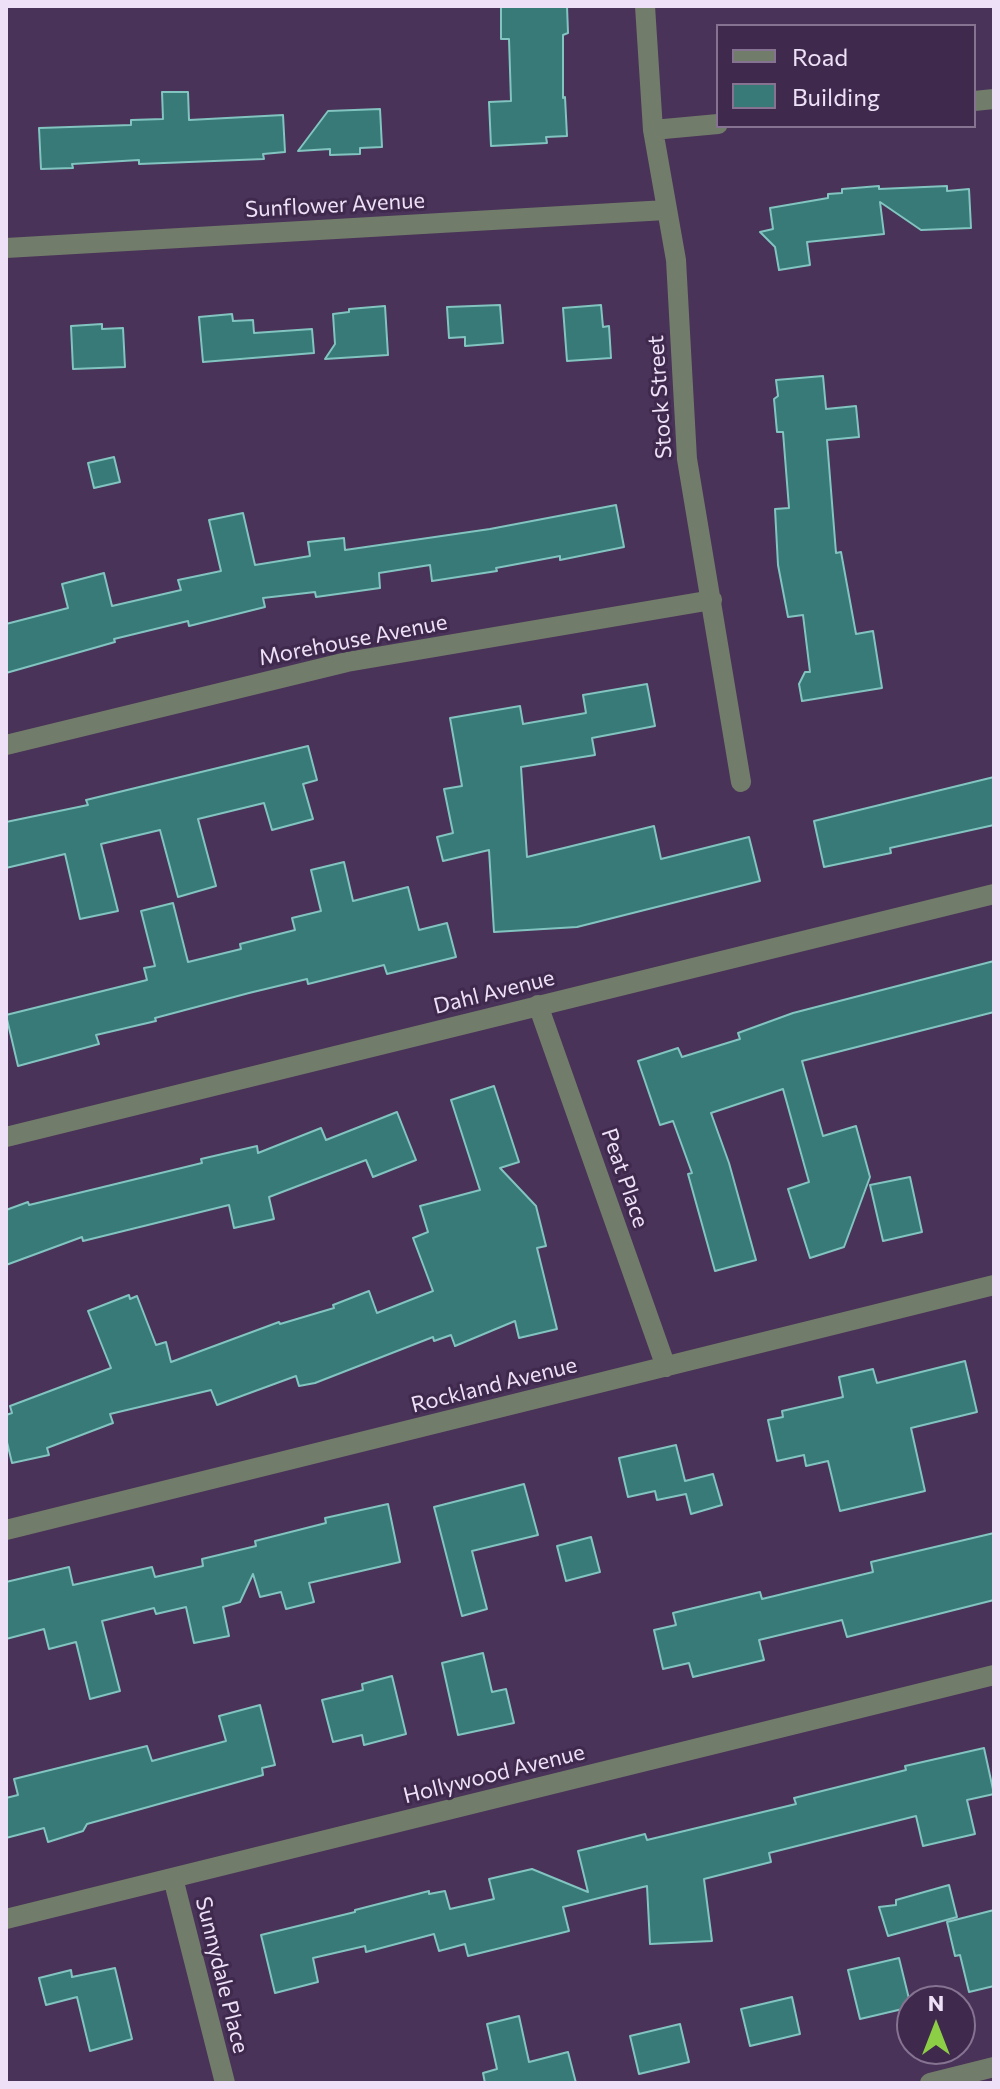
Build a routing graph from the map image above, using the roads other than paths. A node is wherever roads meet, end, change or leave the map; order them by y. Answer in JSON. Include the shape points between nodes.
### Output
{"nodes":[{"id":1,"x":645,"y":6,"type":"edge"},
{"id":2,"x":716,"y":124,"type":"edge"},
{"id":3,"x":653,"y":130,"type":"junction"},
{"id":4,"x":666,"y":210,"type":"junction"},
{"id":5,"x":6,"y":248,"type":"edge"},
{"id":6,"x":712,"y":600,"type":"junction"},
{"id":7,"x":6,"y":745,"type":"edge"},
{"id":8,"x":741,"y":782,"type":"dead end"},
{"id":9,"x":994,"y":894,"type":"edge"},
{"id":10,"x":538,"y":1005,"type":"junction"},
{"id":11,"x":6,"y":1137,"type":"edge"},
{"id":12,"x":994,"y":1285,"type":"edge"},
{"id":13,"x":666,"y":1367,"type":"junction"},
{"id":14,"x":6,"y":1530,"type":"edge"},
{"id":15,"x":994,"y":1675,"type":"edge"},
{"id":16,"x":173,"y":1878,"type":"junction"},
{"id":17,"x":6,"y":1919,"type":"edge"},
{"id":18,"x":994,"y":2067,"type":"edge"},
{"id":19,"x":225,"y":2083,"type":"edge"},
{"id":20,"x":930,"y":2083,"type":"edge"}],
"edges":[{"from":1,"to":3,"type":"street","name":"Stock Street"},
{"from":2,"to":3,"type":"street"},
{"from":3,"to":4,"type":"street","name":"Stock Street"},
{"from":4,"to":5,"type":"street","name":"Sunflower Avenue"},
{"from":4,"to":6,"type":"street","name":"Stock Street","via":[[676,260],[687,459]]},
{"from":6,"to":7,"type":"street","name":"Morehouse Avenue","via":[[347,662]]},
{"from":6,"to":8,"type":"street","name":"Stock Street"},
{"from":9,"to":10,"type":"street","name":"Dahl Avenue"},
{"from":10,"to":11,"type":"street","name":"Dahl Avenue"},
{"from":10,"to":13,"type":"street","name":"Peat Place"},
{"from":12,"to":13,"type":"street","name":"Rockland Avenue"},
{"from":13,"to":14,"type":"street","name":"Rockland Avenue"},
{"from":15,"to":16,"type":"street","name":"Hollywood Avenue"},
{"from":16,"to":17,"type":"street","name":"Hollywood Avenue"},
{"from":16,"to":19,"type":"street","name":"Sunnydale Place"},
{"from":18,"to":20,"type":"street"}]}
